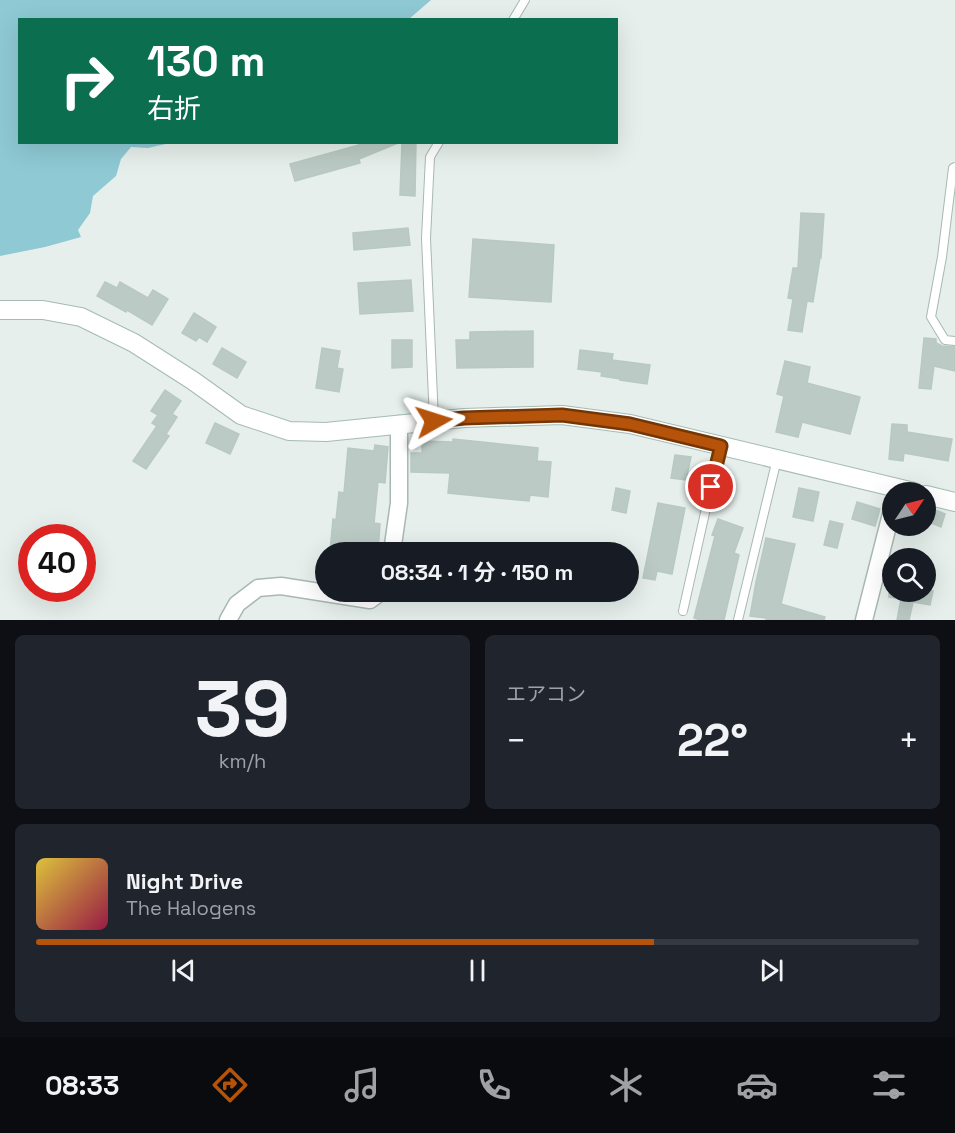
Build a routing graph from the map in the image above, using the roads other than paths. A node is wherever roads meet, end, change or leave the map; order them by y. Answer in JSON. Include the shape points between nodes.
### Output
{"nodes":[{"id":1,"x":525,"y":0,"type":"edge"},
{"id":2,"x":514,"y":18,"type":"edge"},
{"id":3,"x":438,"y":144,"type":"edge"},
{"id":4,"x":955,"y":167,"type":"edge"},
{"id":5,"x":0,"y":310,"type":"edge"},
{"id":6,"x":955,"y":342,"type":"edge"},
{"id":7,"x":434,"y":421,"type":"junction"},
{"id":8,"x":399,"y":424,"type":"junction"},
{"id":9,"x":721,"y":446,"type":"junction"},
{"id":10,"x":777,"y":459,"type":"junction"},
{"id":11,"x":882,"y":486,"type":"edge"},
{"id":12,"x":936,"y":497,"type":"edge"},
{"id":13,"x":955,"y":502,"type":"edge"},
{"id":14,"x":885,"y":536,"type":"edge"},
{"id":15,"x":393,"y":542,"type":"edge"},
{"id":16,"x":315,"y":591,"type":"edge"},
{"id":17,"x":682,"y":611,"type":"dead end"},
{"id":18,"x":228,"y":620,"type":"edge"},
{"id":19,"x":738,"y":620,"type":"edge"},
{"id":20,"x":864,"y":620,"type":"edge"}],
"edges":[{"from":1,"to":2,"type":"lane"},
{"from":3,"to":7,"type":"lane","via":[[430,157],[426,237]]},
{"from":4,"to":6,"type":"lane","via":[[931,317],[945,340]]},
{"from":5,"to":8,"type":"street","via":[[43,310],[81,317],[134,343],[242,415],[289,431],[326,432]]},
{"from":7,"to":8,"type":"street"},
{"from":7,"to":9,"type":"street","via":[[562,415],[630,424]]},
{"from":8,"to":15,"type":"street","via":[[399,503]]},
{"from":9,"to":10,"type":"street"},
{"from":9,"to":17,"type":"lane"},
{"from":10,"to":11,"type":"street"},
{"from":10,"to":19,"type":"lane"},
{"from":12,"to":13,"type":"street"},
{"from":14,"to":20,"type":"street"},
{"from":16,"to":18,"type":"street","via":[[281,586],[258,588],[237,604]]}]}
